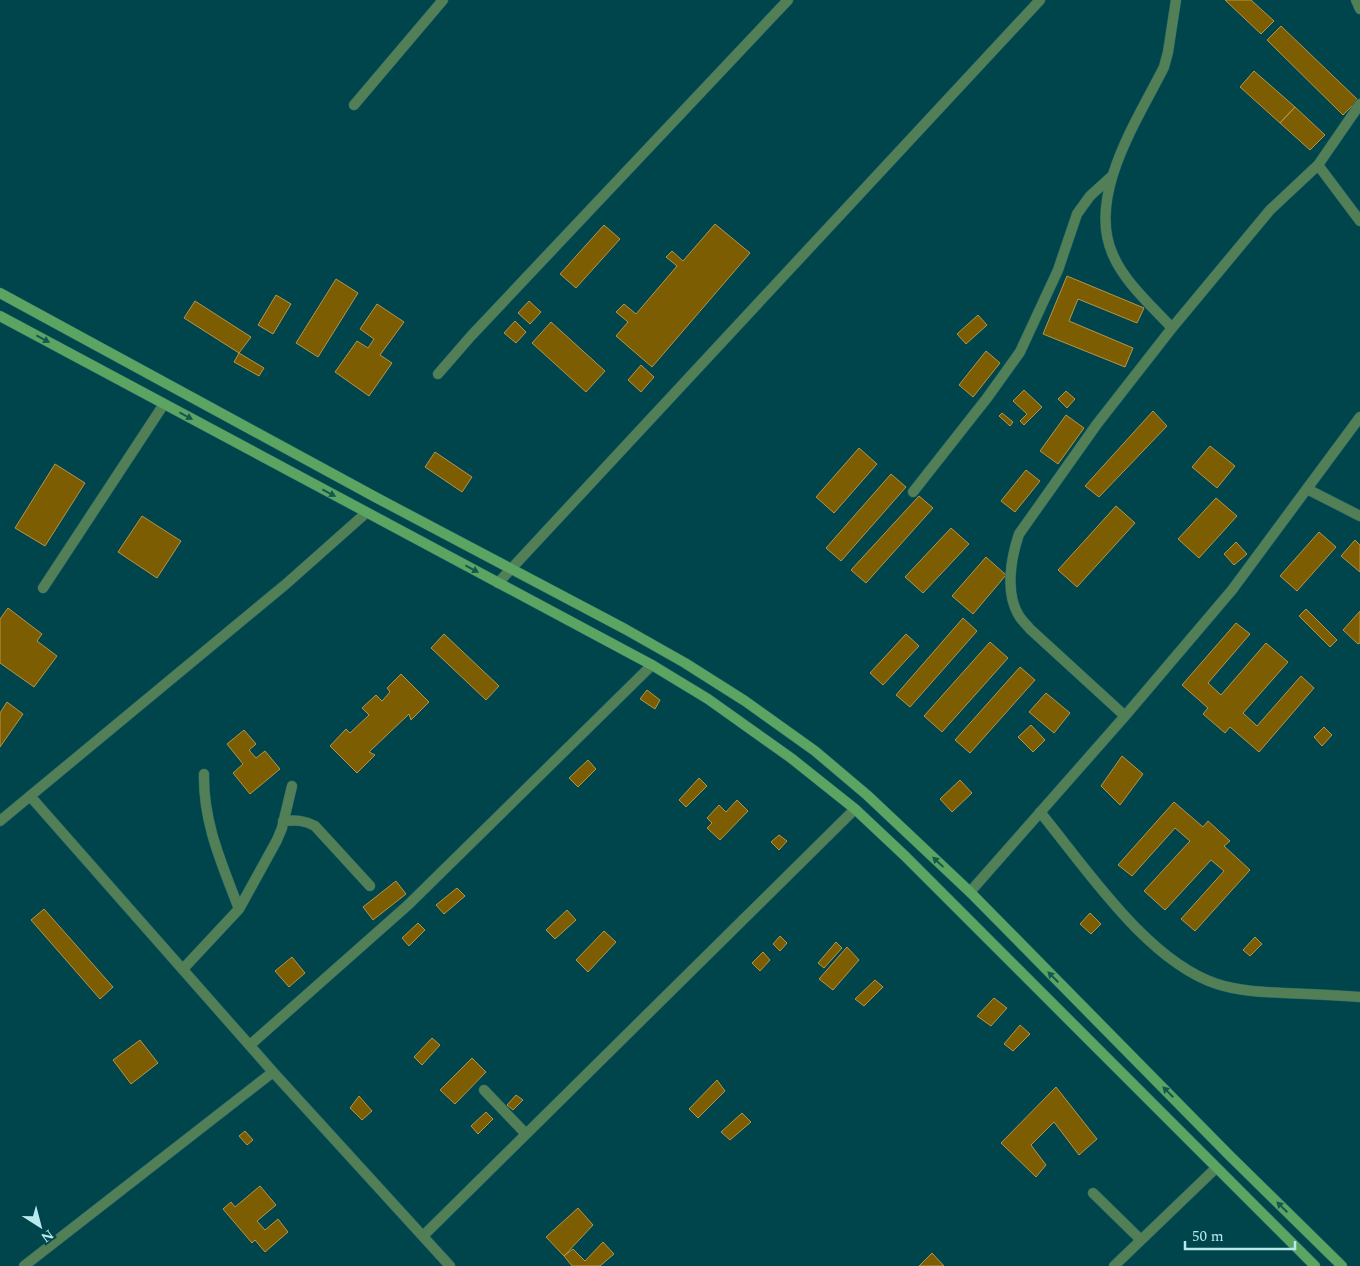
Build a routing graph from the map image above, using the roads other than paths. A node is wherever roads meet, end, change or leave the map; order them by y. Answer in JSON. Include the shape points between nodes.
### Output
{"nodes":[{"id":1,"x":444,"y":0,"type":"edge"},
{"id":2,"x":788,"y":0,"type":"edge"},
{"id":3,"x":1040,"y":0,"type":"edge"},
{"id":4,"x":1176,"y":0,"type":"edge"},
{"id":5,"x":1356,"y":0,"type":"edge"},
{"id":6,"x":1360,"y":9,"type":"edge"},
{"id":7,"x":354,"y":104,"type":"dead end"},
{"id":8,"x":1360,"y":104,"type":"edge"},
{"id":9,"x":1318,"y":166,"type":"junction"},
{"id":10,"x":1112,"y":176,"type":"junction"},
{"id":11,"x":1360,"y":222,"type":"edge"},
{"id":12,"x":0,"y":293,"type":"edge"},
{"id":13,"x":0,"y":316,"type":"edge"},
{"id":14,"x":1172,"y":328,"type":"junction"},
{"id":15,"x":438,"y":374,"type":"dead end"},
{"id":16,"x":164,"y":404,"type":"junction"},
{"id":17,"x":1360,"y":417,"type":"edge"},
{"id":18,"x":1307,"y":489,"type":"junction"},
{"id":19,"x":913,"y":492,"type":"dead end"},
{"id":20,"x":366,"y":513,"type":"junction"},
{"id":21,"x":1360,"y":516,"type":"edge"},
{"id":22,"x":511,"y":568,"type":"junction"},
{"id":23,"x":498,"y":583,"type":"junction"},
{"id":24,"x":43,"y":588,"type":"dead end"},
{"id":25,"x":652,"y":665,"type":"junction"},
{"id":26,"x":1125,"y":716,"type":"junction"},
{"id":27,"x":204,"y":774,"type":"dead end"},
{"id":28,"x":292,"y":786,"type":"dead end"},
{"id":29,"x":30,"y":796,"type":"junction"},
{"id":30,"x":855,"y":808,"type":"junction"},
{"id":31,"x":1040,"y":812,"type":"junction"},
{"id":32,"x":0,"y":821,"type":"edge"},
{"id":33,"x":284,"y":821,"type":"junction"},
{"id":34,"x":370,"y":886,"type":"dead end"},
{"id":35,"x":970,"y":892,"type":"junction"},
{"id":36,"x":239,"y":909,"type":"junction"},
{"id":37,"x":183,"y":969,"type":"junction"},
{"id":38,"x":1360,"y":997,"type":"edge"},
{"id":39,"x":250,"y":1045,"type":"junction"},
{"id":40,"x":273,"y":1072,"type":"junction"},
{"id":41,"x":484,"y":1090,"type":"dead end"},
{"id":42,"x":526,"y":1134,"type":"junction"},
{"id":43,"x":1216,"y":1168,"type":"junction"},
{"id":44,"x":1093,"y":1193,"type":"dead end"},
{"id":45,"x":423,"y":1236,"type":"junction"},
{"id":46,"x":1141,"y":1240,"type":"junction"},
{"id":47,"x":24,"y":1266,"type":"edge"},
{"id":48,"x":450,"y":1266,"type":"edge"},
{"id":49,"x":1114,"y":1266,"type":"edge"},
{"id":50,"x":1315,"y":1266,"type":"edge"},
{"id":51,"x":1342,"y":1266,"type":"edge"}],
"edges":[{"from":1,"to":7,"type":"street"},
{"from":2,"to":15,"type":"street"},
{"from":3,"to":22,"type":"street"},
{"from":4,"to":10,"type":"street","via":[[1164,67]]},
{"from":5,"to":6,"type":"street"},
{"from":8,"to":9,"type":"street"},
{"from":9,"to":11,"type":"street"},
{"from":9,"to":14,"type":"street","via":[[1270,210]]},
{"from":10,"to":14,"type":"street","via":[[1104,214],[1113,256],[1127,279]]},
{"from":10,"to":19,"type":"street","via":[[1090,196],[1077,214],[1058,270],[1020,352]]},
{"from":12,"to":22,"type":"main road"},
{"from":13,"to":16,"type":"main road","one_way":true},
{"from":14,"to":26,"type":"street","via":[[1097,424],[1019,534],[1012,553],[1011,596],[1018,614],[1030,629]]},
{"from":16,"to":20,"type":"main road","one_way":true},
{"from":16,"to":24,"type":"street"},
{"from":17,"to":18,"type":"street"},
{"from":18,"to":21,"type":"street"},
{"from":18,"to":26,"type":"street","via":[[1232,590]]},
{"from":20,"to":23,"type":"main road","one_way":true},
{"from":20,"to":29,"type":"street","via":[[286,584]]},
{"from":22,"to":23,"type":"street"},
{"from":35,"to":22,"type":"main road","one_way":true,"via":[[867,795],[745,701],[685,662]]},
{"from":23,"to":25,"type":"main road"},
{"from":25,"to":30,"type":"main road","via":[[750,728]]},
{"from":25,"to":39,"type":"street","via":[[408,905]]},
{"from":26,"to":31,"type":"street"},
{"from":27,"to":36,"type":"street","via":[[205,807],[213,841]]},
{"from":28,"to":33,"type":"street"},
{"from":29,"to":32,"type":"street"},
{"from":29,"to":37,"type":"street"},
{"from":30,"to":42,"type":"street"},
{"from":30,"to":43,"type":"main road"},
{"from":31,"to":35,"type":"street"},
{"from":31,"to":38,"type":"street","via":[[1128,919],[1165,955],[1193,974],[1218,984],[1252,991]]},
{"from":33,"to":34,"type":"street","via":[[298,820],[315,826]]},
{"from":33,"to":36,"type":"street"},
{"from":51,"to":35,"type":"main road","one_way":true},
{"from":36,"to":37,"type":"street"},
{"from":37,"to":39,"type":"street"},
{"from":39,"to":40,"type":"street"},
{"from":40,"to":45,"type":"street"},
{"from":40,"to":47,"type":"street"},
{"from":41,"to":42,"type":"street"},
{"from":42,"to":45,"type":"street"},
{"from":43,"to":46,"type":"street"},
{"from":43,"to":50,"type":"main road"},
{"from":44,"to":46,"type":"street"},
{"from":45,"to":48,"type":"street"},
{"from":46,"to":49,"type":"street"}]}
